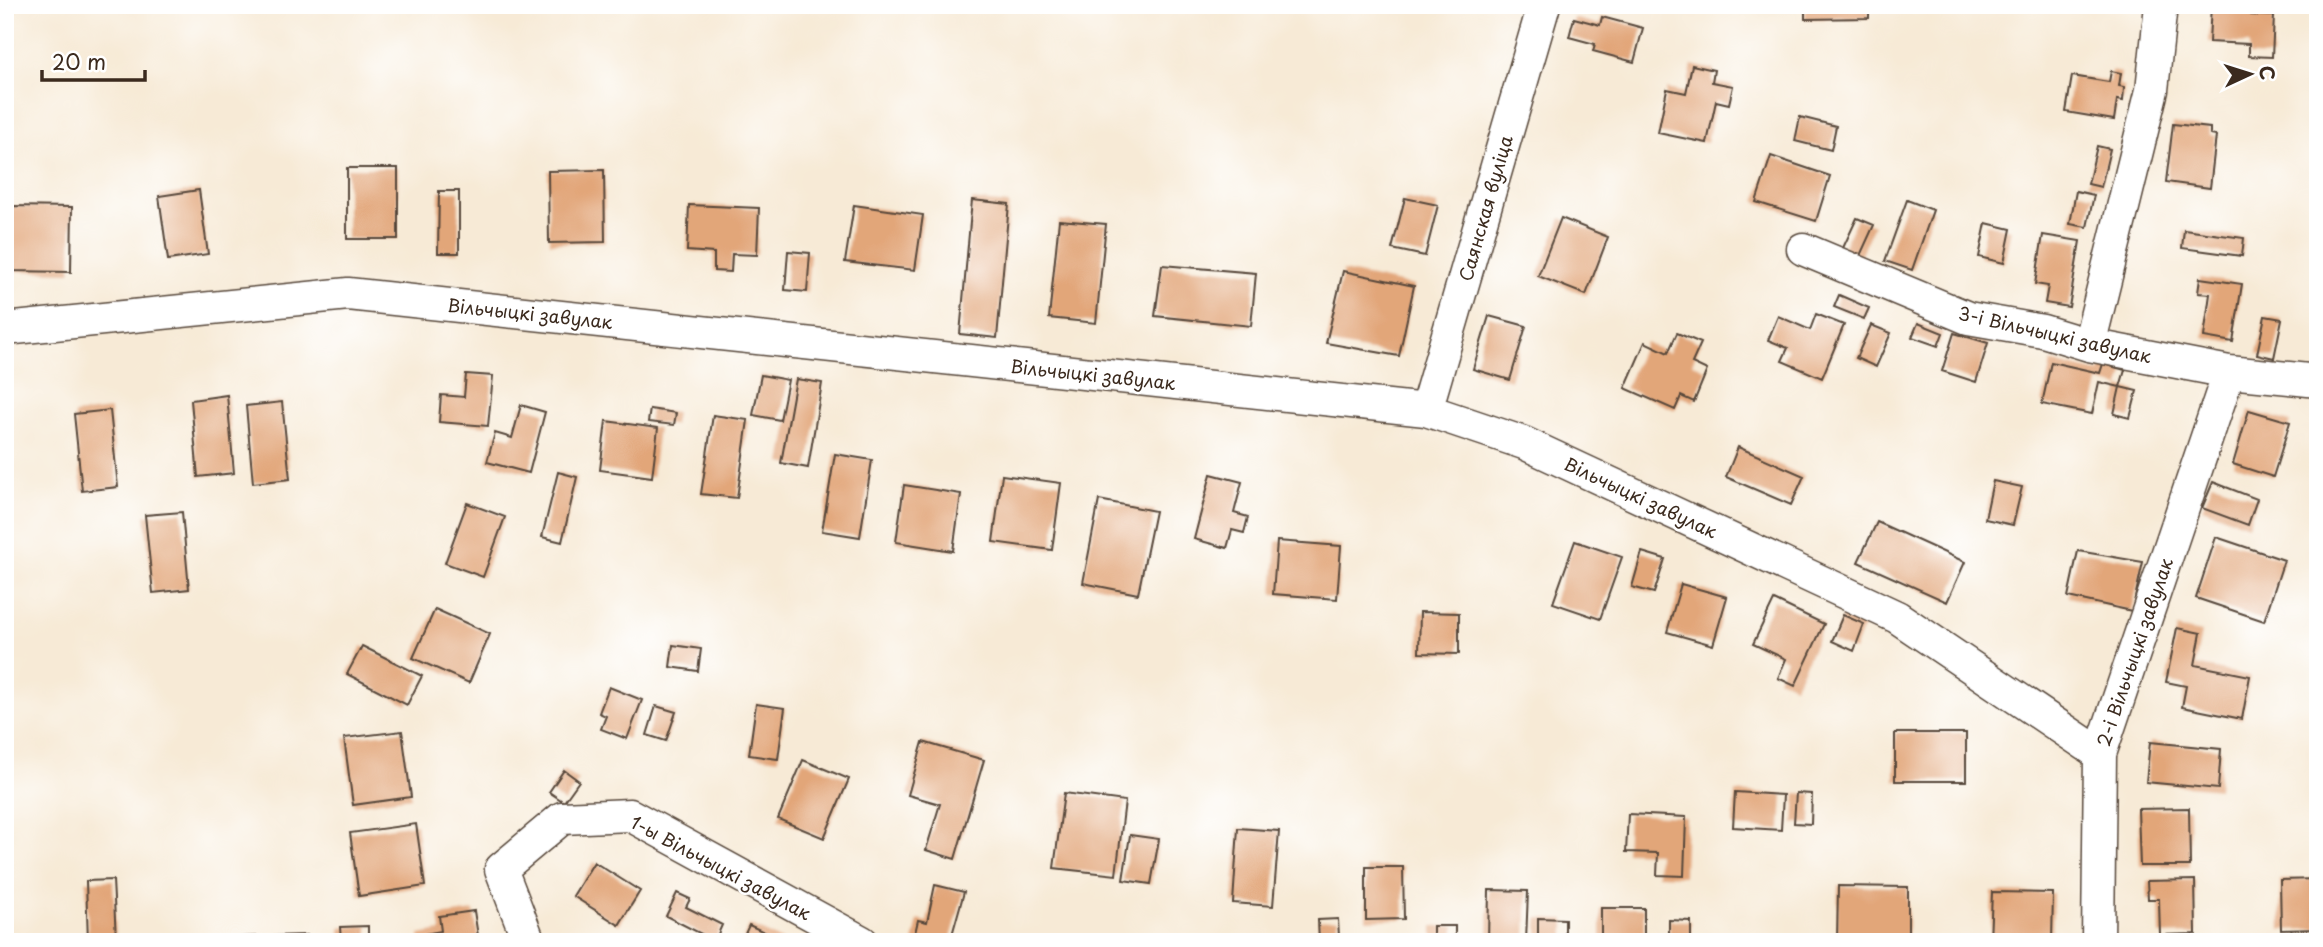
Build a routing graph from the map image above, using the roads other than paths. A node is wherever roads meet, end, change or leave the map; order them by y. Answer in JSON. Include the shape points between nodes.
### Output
{"nodes":[{"id":1,"x":1544,"y":5,"type":"edge"},
{"id":2,"x":2161,"y":5,"type":"edge"},
{"id":3,"x":1803,"y":249,"type":"dead end"},
{"id":4,"x":5,"y":328,"type":"edge"},
{"id":5,"x":2090,"y":345,"type":"junction"},
{"id":6,"x":2229,"y":372,"type":"junction"},
{"id":7,"x":2318,"y":381,"type":"edge"},
{"id":8,"x":1426,"y":410,"type":"junction"},
{"id":9,"x":2100,"y":754,"type":"junction"},
{"id":10,"x":529,"y":942,"type":"edge"},
{"id":11,"x":862,"y":942,"type":"edge"},
{"id":12,"x":2098,"y":942,"type":"edge"}],
"edges":[{"from":1,"to":8,"type":"street","name":"Саянская вуліца"},
{"from":2,"to":5,"type":"street","via":[[2151,90]]},
{"from":3,"to":5,"type":"street","name":"3-і Вільчыцкі завулак","via":[[1968,318],[2043,331]]},
{"from":4,"to":8,"type":"street","name":"Вільчыцкі завулак","via":[[348,294]]},
{"from":5,"to":6,"type":"street","name":"3-і Вільчыцкі завулак"},
{"from":6,"to":7,"type":"street","name":"3-і Вільчыцкі завулак"},
{"from":6,"to":9,"type":"street","name":"2-і Вільчыцкі завулак"},
{"from":8,"to":9,"type":"street","name":"Вільчыцкі завулак","via":[[1524,443],[1897,617]]},
{"from":9,"to":12,"type":"street","name":"2-і Вільчыцкі завулак"},
{"from":10,"to":11,"type":"street","name":"1-ы Вільчыцкі завулак","via":[[502,869],[562,818],[630,815]]}]}
